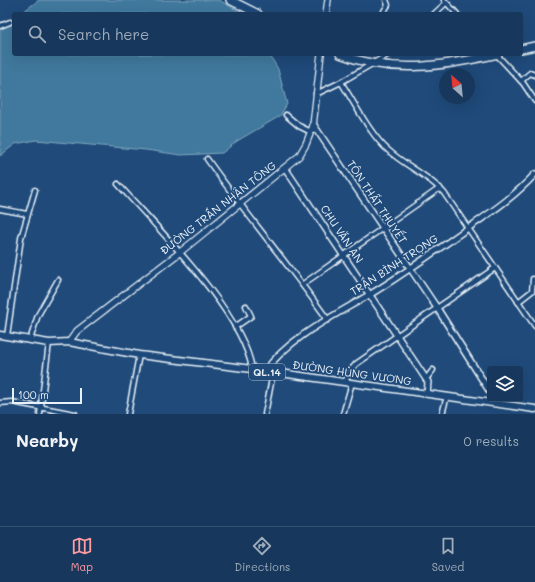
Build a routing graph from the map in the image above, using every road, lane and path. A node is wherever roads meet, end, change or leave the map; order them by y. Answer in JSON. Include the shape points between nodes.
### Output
{"nodes":[{"id":1,"x":230,"y":0,"type":"edge"},
{"id":2,"x":328,"y":0,"type":"edge"},
{"id":3,"x":386,"y":0,"type":"edge"},
{"id":4,"x":445,"y":1,"type":"edge"},
{"id":5,"x":254,"y":12,"type":"edge"},
{"id":6,"x":326,"y":12,"type":"edge"},
{"id":7,"x":384,"y":12,"type":"edge"},
{"id":8,"x":436,"y":12,"type":"edge"},
{"id":9,"x":455,"y":12,"type":"edge"},
{"id":10,"x":10,"y":22,"type":"dead end"},
{"id":11,"x":0,"y":26,"type":"edge"},
{"id":12,"x":535,"y":46,"type":"edge"},
{"id":13,"x":523,"y":49,"type":"edge"},
{"id":14,"x":321,"y":56,"type":"edge"},
{"id":15,"x":346,"y":56,"type":"edge"},
{"id":16,"x":385,"y":56,"type":"edge"},
{"id":17,"x":486,"y":56,"type":"edge"},
{"id":18,"x":499,"y":56,"type":"edge"},
{"id":19,"x":372,"y":64,"type":"junction"},
{"id":20,"x":535,"y":75,"type":"edge"},
{"id":21,"x":522,"y":81,"type":"junction"},
{"id":22,"x":341,"y":82,"type":"junction"},
{"id":23,"x":316,"y":94,"type":"junction"},
{"id":24,"x":535,"y":101,"type":"edge"},
{"id":25,"x":286,"y":115,"type":"dead end"},
{"id":26,"x":313,"y":124,"type":"junction"},
{"id":27,"x":311,"y":132,"type":"junction"},
{"id":28,"x":207,"y":159,"type":"dead end"},
{"id":29,"x":285,"y":168,"type":"junction"},
{"id":30,"x":535,"y":174,"type":"edge"},
{"id":31,"x":118,"y":184,"type":"dead end"},
{"id":32,"x":440,"y":188,"type":"junction"},
{"id":33,"x":35,"y":190,"type":"dead end"},
{"id":34,"x":239,"y":204,"type":"junction"},
{"id":35,"x":0,"y":209,"type":"edge"},
{"id":36,"x":27,"y":214,"type":"junction"},
{"id":37,"x":383,"y":227,"type":"junction"},
{"id":38,"x":468,"y":229,"type":"junction"},
{"id":39,"x":178,"y":253,"type":"junction"},
{"id":40,"x":344,"y":255,"type":"junction"},
{"id":41,"x":410,"y":268,"type":"junction"},
{"id":42,"x":495,"y":268,"type":"junction"},
{"id":43,"x":533,"y":279,"type":"dead end"},
{"id":44,"x":58,"y":280,"type":"dead end"},
{"id":45,"x":303,"y":284,"type":"junction"},
{"id":46,"x":370,"y":294,"type":"junction"},
{"id":47,"x":518,"y":302,"type":"junction"},
{"id":48,"x":246,"y":306,"type":"dead end"},
{"id":49,"x":437,"y":308,"type":"junction"},
{"id":50,"x":328,"y":320,"type":"junction"},
{"id":51,"x":535,"y":326,"type":"edge"},
{"id":52,"x":235,"y":327,"type":"junction"},
{"id":53,"x":3,"y":336,"type":"edge"},
{"id":54,"x":397,"y":336,"type":"junction"},
{"id":55,"x":30,"y":340,"type":"junction"},
{"id":56,"x":69,"y":342,"type":"junction"},
{"id":57,"x":49,"y":343,"type":"junction"},
{"id":58,"x":139,"y":355,"type":"junction"},
{"id":59,"x":252,"y":369,"type":"junction"},
{"id":60,"x":433,"y":370,"type":"dead end"},
{"id":61,"x":264,"y":372,"type":"junction"},
{"id":62,"x":274,"y":373,"type":"junction"},
{"id":63,"x":426,"y":379,"type":"junction"},
{"id":64,"x":345,"y":382,"type":"junction"},
{"id":65,"x":352,"y":383,"type":"junction"},
{"id":66,"x":487,"y":387,"type":"edge"},
{"id":67,"x":427,"y":394,"type":"junction"},
{"id":68,"x":447,"y":396,"type":"junction"},
{"id":69,"x":487,"y":401,"type":"edge"},
{"id":70,"x":496,"y":402,"type":"edge"},
{"id":71,"x":0,"y":403,"type":"edge"},
{"id":72,"x":41,"y":407,"type":"junction"},
{"id":73,"x":535,"y":409,"type":"edge"},
{"id":74,"x":40,"y":414,"type":"edge"},
{"id":75,"x":75,"y":414,"type":"edge"},
{"id":76,"x":128,"y":414,"type":"edge"},
{"id":77,"x":265,"y":414,"type":"edge"},
{"id":78,"x":343,"y":414,"type":"edge"},
{"id":79,"x":442,"y":414,"type":"edge"}],
"edges":[{"from":1,"to":5,"type":"highway"},
{"from":2,"to":6,"type":"main road"},
{"from":3,"to":7,"type":"street","via":[[388,5]]},
{"from":4,"to":8,"type":"street"},
{"from":4,"to":9,"type":"street"},
{"from":10,"to":11,"type":"street"},
{"from":12,"to":13,"type":"highway"},
{"from":14,"to":23,"type":"main road","name":"ĐƯỜNG TRẦN NHÂN TÔNG"},
{"from":15,"to":19,"type":"highway"},
{"from":16,"to":19,"type":"street"},
{"from":17,"to":19,"type":"highway","via":[[409,68]]},
{"from":18,"to":21,"type":"street"},
{"from":19,"to":22,"type":"street"},
{"from":20,"to":21,"type":"street","via":[[530,73]]},
{"from":21,"to":24,"type":"street"},
{"from":22,"to":23,"type":"street"},
{"from":22,"to":32,"type":"street","via":[[382,145]]},
{"from":23,"to":26,"type":"main road","name":"ĐƯỜNG TRẦN NHÂN TÔNG"},
{"from":25,"to":27,"type":"street"},
{"from":26,"to":27,"type":"main road","name":"ĐƯỜNG TRẦN NHÂN TÔNG"},
{"from":26,"to":37,"type":"street","name":"TÔN THẤT THUYẾT"},
{"from":27,"to":29,"type":"main road","name":"ĐƯỜNG TRẦN NHÂN TÔNG","via":[[298,156]]},
{"from":28,"to":34,"type":"street"},
{"from":29,"to":34,"type":"main road","name":"ĐƯỜNG TRẦN NHÂN TÔNG"},
{"from":29,"to":40,"type":"street","name":"CHU VĂN AN"},
{"from":30,"to":38,"type":"street","name":"TRẦN BÌNH TRỌNG","via":[[507,200]]},
{"from":31,"to":39,"type":"street"},
{"from":32,"to":37,"type":"street"},
{"from":32,"to":38,"type":"street"},
{"from":33,"to":36,"type":"street"},
{"from":34,"to":39,"type":"main road","name":"ĐƯỜNG TRẦN NHÂN TÔNG"},
{"from":34,"to":45,"type":"street"},
{"from":35,"to":36,"type":"street"},
{"from":36,"to":53,"type":"street"},
{"from":37,"to":40,"type":"street"},
{"from":37,"to":41,"type":"street","name":"TÔN THẤT THUYẾT"},
{"from":38,"to":41,"type":"street","name":"TRẦN BÌNH TRỌNG"},
{"from":38,"to":42,"type":"street"},
{"from":39,"to":52,"type":"street","via":[[214,295]]},
{"from":39,"to":56,"type":"main road","name":"ĐƯỜNG TRẦN NHÂN TÔNG","via":[[77,331]]},
{"from":40,"to":45,"type":"street"},
{"from":40,"to":46,"type":"street","name":"CHU VĂN AN"},
{"from":41,"to":46,"type":"street","name":"TRẦN BÌNH TRỌNG"},
{"from":41,"to":49,"type":"street","name":"TÔN THẤT THUYẾT"},
{"from":42,"to":47,"type":"street"},
{"from":42,"to":49,"type":"street"},
{"from":43,"to":47,"type":"street","via":[[532,291]]},
{"from":44,"to":55,"type":"street","via":[[38,316]]},
{"from":45,"to":50,"type":"street"},
{"from":46,"to":50,"type":"street","name":"TRẦN BÌNH TRỌNG"},
{"from":46,"to":54,"type":"street","name":"CHU VĂN AN"},
{"from":47,"to":51,"type":"street"},
{"from":48,"to":52,"type":"street","via":[[251,316]]},
{"from":49,"to":54,"type":"street"},
{"from":49,"to":66,"type":"street","name":"TÔN THẤT THUYẾT"},
{"from":50,"to":61,"type":"street","name":"TRẦN BÌNH TRỌNG","via":[[284,349]]},
{"from":52,"to":59,"type":"street","via":[[250,356]]},
{"from":53,"to":55,"type":"main road","name":"ĐƯỜNG HÙNG VƯƠNG","number":"QL.14"},
{"from":54,"to":63,"type":"street","name":"CHU VĂN AN"},
{"from":54,"to":64,"type":"street","via":[[354,366]]},
{"from":55,"to":57,"type":"main road","name":"ĐƯỜNG HÙNG VƯƠNG","number":"QL.14"},
{"from":56,"to":57,"type":"main road","name":"ĐƯỜNG HÙNG VƯƠNG","number":"QL.14"},
{"from":56,"to":58,"type":"main road","name":"ĐƯỜNG HÙNG VƯƠNG","number":"QL.14"},
{"from":57,"to":72,"type":"street"},
{"from":58,"to":59,"type":"main road","name":"ĐƯỜNG HÙNG VƯƠNG","number":"QL.14"},
{"from":58,"to":76,"type":"street"},
{"from":59,"to":61,"type":"main road","name":"ĐƯỜNG HÙNG VƯƠNG","number":"QL.14"},
{"from":60,"to":63,"type":"street"},
{"from":61,"to":62,"type":"main road","name":"ĐƯỜNG HÙNG VƯƠNG","number":"QL.14"},
{"from":62,"to":64,"type":"main road","name":"ĐƯỜNG HÙNG VƯƠNG","number":"QL.14"},
{"from":62,"to":77,"type":"street"},
{"from":63,"to":67,"type":"street"},
{"from":64,"to":65,"type":"main road","name":"ĐƯỜNG HÙNG VƯƠNG","number":"QL.14"},
{"from":65,"to":67,"type":"main road","name":"ĐƯỜNG HÙNG VƯƠNG","number":"QL.14"},
{"from":65,"to":78,"type":"street"},
{"from":67,"to":68,"type":"main road","name":"ĐƯỜNG HÙNG VƯƠNG","number":"QL.14"},
{"from":68,"to":69,"type":"main road","name":"ĐƯỜNG HÙNG VƯƠNG","number":"QL.14"},
{"from":68,"to":79,"type":"street"},
{"from":70,"to":73,"type":"main road","name":"ĐƯỜNG HÙNG VƯƠNG","number":"QL.14"},
{"from":71,"to":72,"type":"street","via":[[12,402]]},
{"from":72,"to":74,"type":"street"},
{"from":72,"to":75,"type":"street"}]}
